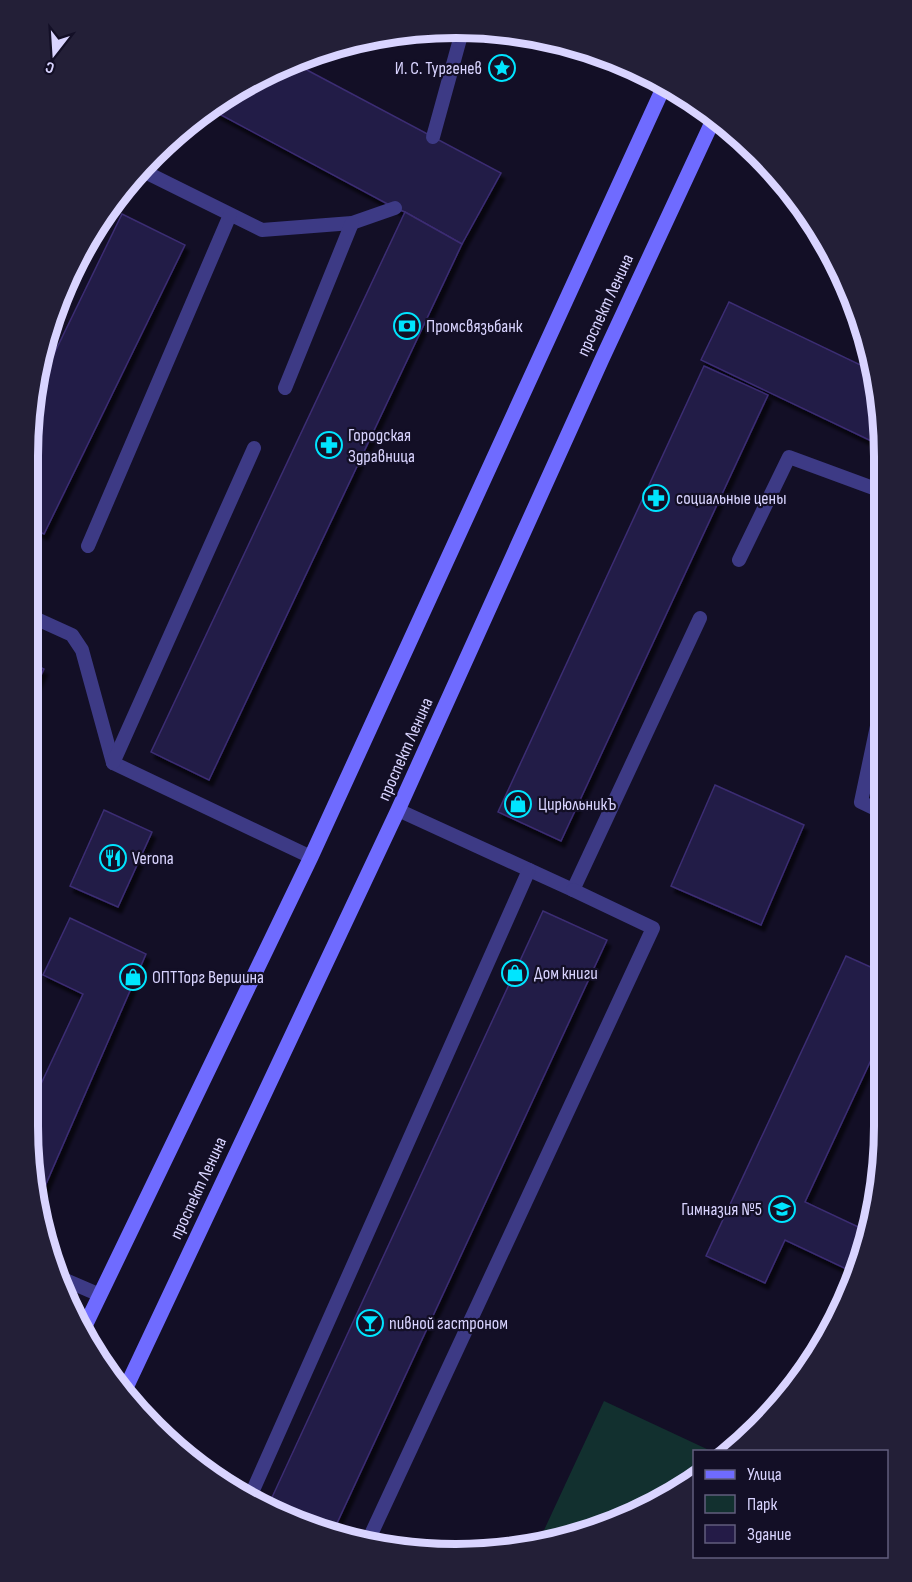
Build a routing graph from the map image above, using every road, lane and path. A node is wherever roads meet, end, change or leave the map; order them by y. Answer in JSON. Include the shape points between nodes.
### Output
{"nodes":[{"id":1,"x":460,"y":38,"type":"edge"},
{"id":2,"x":661,"y":92,"type":"edge"},
{"id":3,"x":711,"y":124,"type":"edge"},
{"id":4,"x":433,"y":137,"type":"dead end"},
{"id":5,"x":147,"y":173,"type":"edge"},
{"id":6,"x":395,"y":208,"type":"dead end"},
{"id":7,"x":230,"y":215,"type":"junction"},
{"id":8,"x":352,"y":223,"type":"junction"},
{"id":9,"x":285,"y":388,"type":"dead end"},
{"id":10,"x":254,"y":448,"type":"dead end"},
{"id":11,"x":874,"y":488,"type":"edge"},
{"id":12,"x":88,"y":546,"type":"dead end"},
{"id":13,"x":739,"y":560,"type":"dead end"},
{"id":14,"x":700,"y":618,"type":"dead end"},
{"id":15,"x":38,"y":620,"type":"edge"},
{"id":16,"x":874,"y":740,"type":"edge"},
{"id":17,"x":113,"y":763,"type":"junction"},
{"id":18,"x":874,"y":808,"type":"edge"},
{"id":19,"x":398,"y":810,"type":"junction"},
{"id":20,"x":311,"y":857,"type":"junction"},
{"id":21,"x":529,"y":870,"type":"junction"},
{"id":22,"x":573,"y":890,"type":"junction"},
{"id":23,"x":67,"y":1281,"type":"edge"},
{"id":24,"x":100,"y":1295,"type":"junction"},
{"id":25,"x":87,"y":1322,"type":"edge"},
{"id":26,"x":127,"y":1385,"type":"edge"},
{"id":27,"x":253,"y":1491,"type":"edge"},
{"id":28,"x":371,"y":1535,"type":"edge"}],
"edges":[{"from":1,"to":4,"type":"lane"},
{"from":2,"to":20,"type":"main road","name":"проспект Ленина"},
{"from":3,"to":19,"type":"main road","name":"проспект Ленина"},
{"from":5,"to":7,"type":"lane"},
{"from":6,"to":8,"type":"lane"},
{"from":7,"to":8,"type":"lane","via":[[262,230]]},
{"from":7,"to":12,"type":"lane"},
{"from":8,"to":9,"type":"lane"},
{"from":10,"to":17,"type":"lane"},
{"from":11,"to":13,"type":"lane","via":[[789,457]]},
{"from":14,"to":22,"type":"lane"},
{"from":15,"to":17,"type":"lane","via":[[72,635],[82,650]]},
{"from":16,"to":18,"type":"lane","via":[[861,802]]},
{"from":17,"to":20,"type":"lane"},
{"from":19,"to":21,"type":"lane"},
{"from":19,"to":26,"type":"main road","name":"проспект Ленина"},
{"from":20,"to":24,"type":"main road","name":"проспект Ленина"},
{"from":21,"to":22,"type":"lane"},
{"from":21,"to":27,"type":"lane"},
{"from":22,"to":28,"type":"lane","via":[[653,928]]},
{"from":23,"to":24,"type":"lane"},
{"from":24,"to":25,"type":"main road","name":"проспект Ленина"}]}
